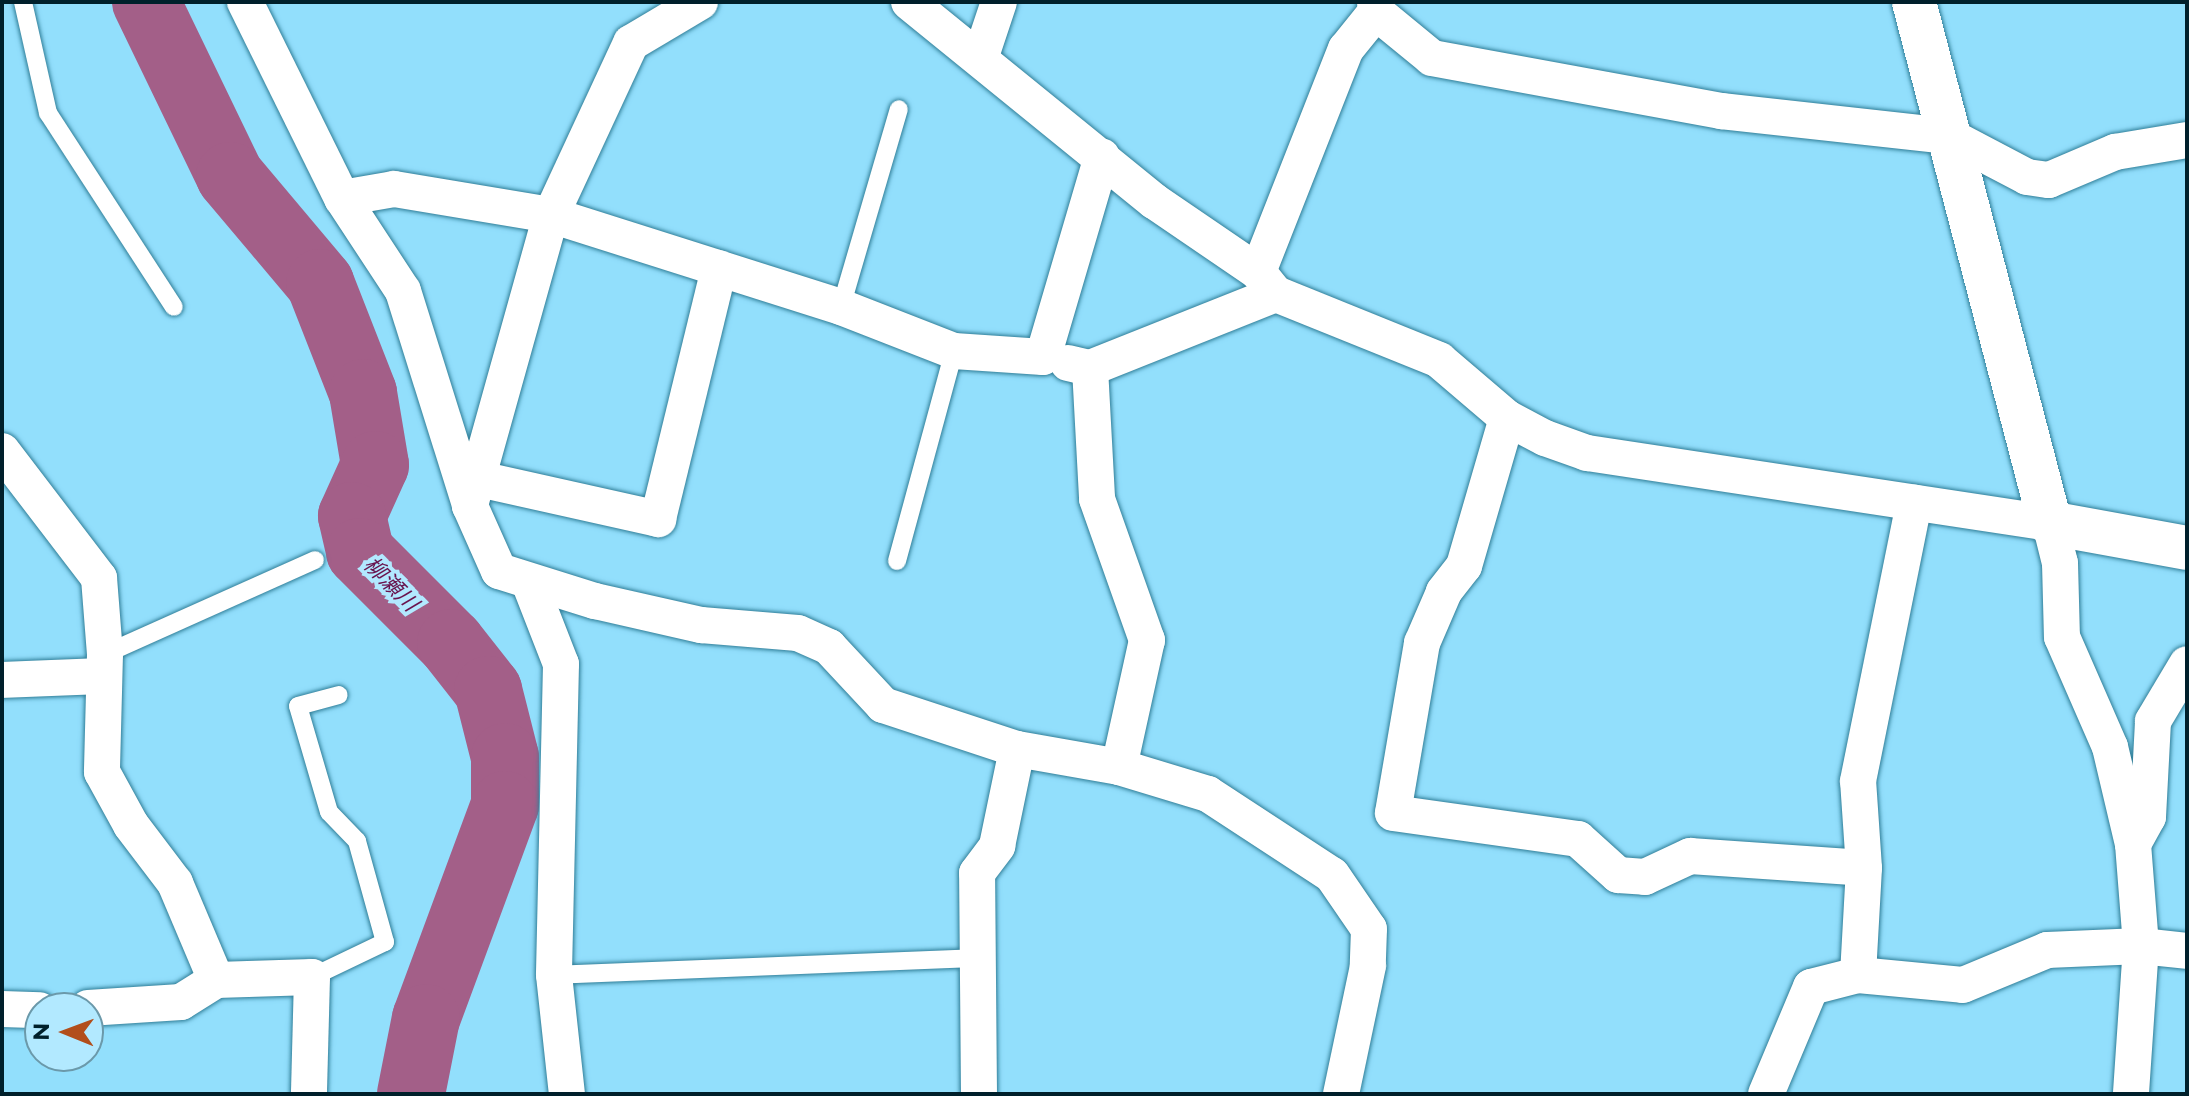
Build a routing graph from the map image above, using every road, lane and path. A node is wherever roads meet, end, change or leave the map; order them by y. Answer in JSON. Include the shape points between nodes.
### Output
{"nodes":[{"id":1,"x":23,"y":2,"type":"edge"},
{"id":2,"x":245,"y":2,"type":"edge"},
{"id":3,"x":700,"y":2,"type":"edge"},
{"id":4,"x":909,"y":2,"type":"edge"},
{"id":5,"x":999,"y":2,"type":"edge"},
{"id":6,"x":1914,"y":2,"type":"edge"},
{"id":7,"x":1375,"y":7,"type":"edge"},
{"id":8,"x":980,"y":59,"type":"junction"},
{"id":9,"x":899,"y":109,"type":"dead end"},
{"id":10,"x":1949,"y":136,"type":"junction"},
{"id":11,"x":2187,"y":140,"type":"edge"},
{"id":12,"x":1102,"y":157,"type":"junction"},
{"id":13,"x":342,"y":198,"type":"junction"},
{"id":14,"x":551,"y":215,"type":"junction"},
{"id":15,"x":719,"y":268,"type":"junction"},
{"id":16,"x":1267,"y":283,"type":"junction"},
{"id":17,"x":174,"y":307,"type":"dead end"},
{"id":18,"x":841,"y":307,"type":"junction"},
{"id":19,"x":954,"y":351,"type":"junction"},
{"id":20,"x":1043,"y":357,"type":"junction"},
{"id":21,"x":1090,"y":368,"type":"junction"},
{"id":22,"x":1507,"y":418,"type":"junction"},
{"id":23,"x":2,"y":451,"type":"edge"},
{"id":24,"x":473,"y":492,"type":"junction"},
{"id":25,"x":1914,"y":503,"type":"junction"},
{"id":26,"x":2050,"y":523,"type":"junction"},
{"id":27,"x":2187,"y":548,"type":"edge"},
{"id":28,"x":315,"y":560,"type":"dead end"},
{"id":29,"x":897,"y":561,"type":"dead end"},
{"id":30,"x":529,"y":582,"type":"junction"},
{"id":31,"x":2187,"y":664,"type":"edge"},
{"id":32,"x":104,"y":665,"type":"junction"},
{"id":33,"x":2,"y":680,"type":"edge"},
{"id":34,"x":339,"y":695,"type":"dead end"},
{"id":35,"x":1017,"y":749,"type":"junction"},
{"id":36,"x":1119,"y":767,"type":"junction"},
{"id":37,"x":2133,"y":844,"type":"junction"},
{"id":38,"x":1864,"y":868,"type":"junction"},
{"id":39,"x":2141,"y":946,"type":"junction"},
{"id":40,"x":2187,"y":951,"type":"edge"},
{"id":41,"x":978,"y":958,"type":"junction"},
{"id":42,"x":554,"y":975,"type":"junction"},
{"id":43,"x":1858,"y":975,"type":"junction"},
{"id":44,"x":312,"y":977,"type":"junction"},
{"id":45,"x":216,"y":980,"type":"junction"},
{"id":46,"x":104,"y":1007,"type":"edge"},
{"id":47,"x":2,"y":1009,"type":"edge"},
{"id":48,"x":24,"y":1010,"type":"edge"},
{"id":49,"x":309,"y":1094,"type":"edge"},
{"id":50,"x":567,"y":1094,"type":"edge"},
{"id":51,"x":979,"y":1094,"type":"edge"},
{"id":52,"x":1341,"y":1094,"type":"edge"},
{"id":53,"x":1766,"y":1094,"type":"edge"},
{"id":54,"x":2131,"y":1094,"type":"edge"}],
"edges":[{"from":1,"to":17,"type":"lane","via":[[48,113]]},
{"from":2,"to":13,"type":"street"},
{"from":3,"to":14,"type":"street","via":[[631,43]]},
{"from":4,"to":8,"type":"street"},
{"from":5,"to":8,"type":"street"},
{"from":6,"to":10,"type":"street"},
{"from":7,"to":10,"type":"street","via":[[1432,58],[1721,111]]},
{"from":7,"to":16,"type":"street","via":[[1346,49]]},
{"from":8,"to":12,"type":"street"},
{"from":9,"to":18,"type":"lane"},
{"from":10,"to":11,"type":"street","via":[[2027,177],[2049,180],[2115,152]]},
{"from":10,"to":26,"type":"street"},
{"from":12,"to":16,"type":"street"},
{"from":12,"to":20,"type":"street"},
{"from":13,"to":14,"type":"street","via":[[394,189]]},
{"from":13,"to":24,"type":"street","via":[[403,291]]},
{"from":14,"to":15,"type":"street"},
{"from":14,"to":24,"type":"street"},
{"from":15,"to":18,"type":"street"},
{"from":15,"to":24,"type":"street","via":[[658,519]]},
{"from":16,"to":21,"type":"street"},
{"from":16,"to":22,"type":"street","via":[[1439,360]]},
{"from":18,"to":19,"type":"street"},
{"from":19,"to":20,"type":"street"},
{"from":19,"to":29,"type":"lane"},
{"from":20,"to":21,"type":"street"},
{"from":21,"to":36,"type":"street","via":[[1097,499],[1147,640]]},
{"from":22,"to":25,"type":"street","via":[[1587,453]]},
{"from":22,"to":38,"type":"street","via":[[1464,566],[1444,592],[1422,643],[1393,813],[1578,839],[1618,875],[1645,877],[1690,856]]},
{"from":23,"to":32,"type":"street","via":[[99,578]]},
{"from":24,"to":30,"type":"street","via":[[499,571]]},
{"from":25,"to":26,"type":"street"},
{"from":25,"to":38,"type":"street","via":[[1858,781]]},
{"from":26,"to":27,"type":"street"},
{"from":26,"to":37,"type":"street","via":[[2060,563],[2062,637],[2110,747]]},
{"from":28,"to":32,"type":"lane"},
{"from":30,"to":35,"type":"street","via":[[701,625],[798,633],[829,647],[883,705]]},
{"from":30,"to":42,"type":"street","via":[[561,664]]},
{"from":31,"to":37,"type":"street","via":[[2153,721],[2148,817]]},
{"from":32,"to":33,"type":"street"},
{"from":32,"to":45,"type":"street","via":[[102,772],[131,825],[175,883]]},
{"from":34,"to":44,"type":"lane","via":[[298,706],[329,812],[357,841],[385,942]]},
{"from":35,"to":36,"type":"street"},
{"from":35,"to":41,"type":"street","via":[[997,846],[977,873]]},
{"from":36,"to":52,"type":"street","via":[[1208,794],[1332,875],[1369,929],[1368,966]]},
{"from":37,"to":39,"type":"street"},
{"from":38,"to":43,"type":"street"},
{"from":39,"to":40,"type":"street"},
{"from":39,"to":43,"type":"street","via":[[2047,950],[1963,985]]},
{"from":39,"to":54,"type":"street"},
{"from":41,"to":42,"type":"lane"},
{"from":41,"to":51,"type":"street"},
{"from":42,"to":50,"type":"street"},
{"from":43,"to":53,"type":"street","via":[[1811,987]]},
{"from":44,"to":45,"type":"street"},
{"from":44,"to":49,"type":"street"},
{"from":45,"to":46,"type":"street","via":[[181,1002]]},
{"from":47,"to":48,"type":"street"}]}
